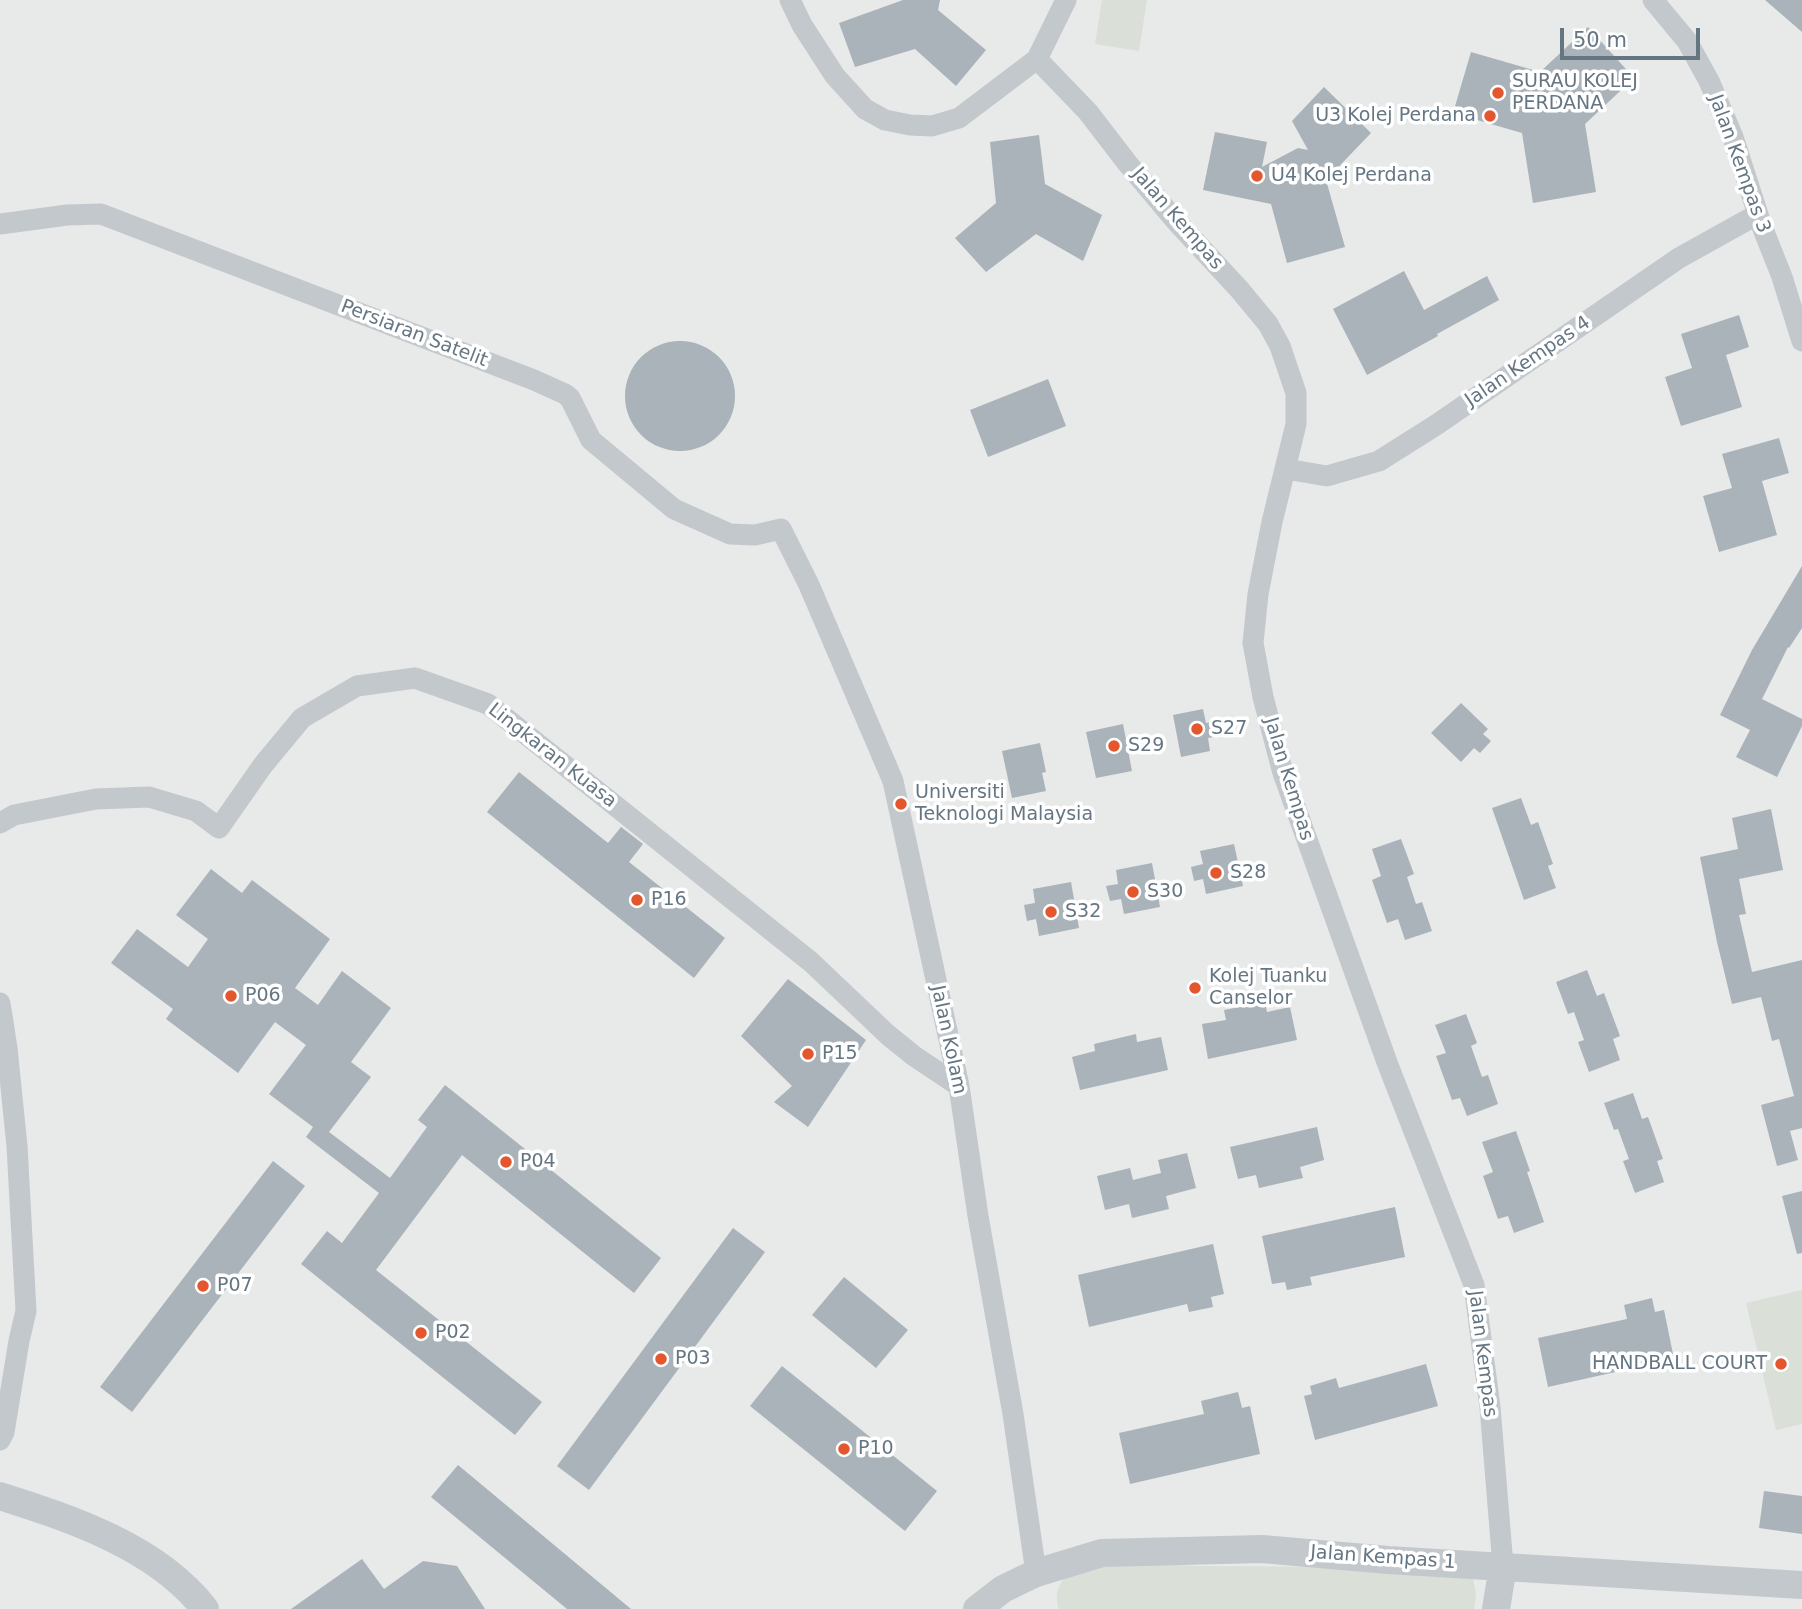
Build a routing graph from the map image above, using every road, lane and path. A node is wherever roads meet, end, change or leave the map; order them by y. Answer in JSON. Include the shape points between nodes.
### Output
{"nodes":[{"id":1,"x":790,"y":0,"type":"edge"},
{"id":2,"x":1066,"y":0,"type":"edge"},
{"id":3,"x":1653,"y":0,"type":"edge"},
{"id":4,"x":1037,"y":59,"type":"junction"},
{"id":5,"x":1758,"y":214,"type":"junction"},
{"id":6,"x":0,"y":224,"type":"edge"},
{"id":7,"x":1802,"y":341,"type":"edge"},
{"id":8,"x":1286,"y":470,"type":"junction"},
{"id":9,"x":781,"y":528,"type":"joint"},
{"id":10,"x":0,"y":823,"type":"edge"},
{"id":11,"x":0,"y":1003,"type":"edge"},
{"id":12,"x":6,"y":1082,"type":"edge"},
{"id":13,"x":959,"y":1086,"type":"junction"},
{"id":14,"x":0,"y":1440,"type":"edge"},
{"id":15,"x":0,"y":1496,"type":"edge"},
{"id":16,"x":1503,"y":1566,"type":"junction"},
{"id":17,"x":1036,"y":1573,"type":"junction"},
{"id":18,"x":1802,"y":1585,"type":"edge"},
{"id":19,"x":205,"y":1609,"type":"edge"},
{"id":20,"x":977,"y":1609,"type":"edge"},
{"id":21,"x":1496,"y":1609,"type":"edge"}],
"edges":[{"from":1,"to":4,"type":"street","via":[[835,76],[865,109],[885,120],[932,125],[960,118]]},
{"from":2,"to":4,"type":"street"},
{"from":3,"to":5,"type":"street","name":"Jalan Kempas 3","via":[[1687,41],[1709,81]]},
{"from":4,"to":8,"type":"street","name":"Jalan Kempas","via":[[1088,112],[1175,220],[1268,324],[1296,393],[1296,424]]},
{"from":5,"to":7,"type":"street","name":"Jalan Kempas 3"},
{"from":5,"to":8,"type":"street","name":"Jalan Kempas 4","via":[[1679,258],[1378,461],[1327,476]]},
{"from":6,"to":9,"type":"street","name":"Persiaran Satelit","via":[[101,214],[534,380],[570,398],[592,440],[674,509],[730,534],[755,535]]},
{"from":8,"to":16,"type":"street","name":"Jalan Kempas","via":[[1258,594],[1253,643],[1263,696],[1283,773],[1343,942],[1474,1285]]},
{"from":9,"to":13,"type":"street","name":"Jalan Kolam","via":[[893,781]]},
{"from":10,"to":13,"type":"street","name":"Lingkaran Kuasa","via":[[13,815],[96,799],[149,797],[196,811],[219,828],[302,718],[356,686],[415,678],[488,704],[811,962],[888,1035]]},
{"from":11,"to":12,"type":"street","via":[[7,1048]]},
{"from":12,"to":14,"type":"street","via":[[17,1146],[26,1311]]},
{"from":13,"to":17,"type":"street","name":"Jalan Kolam"},
{"from":15,"to":19,"type":"street","via":[[142,1553],[168,1571]]},
{"from":16,"to":17,"type":"street","name":"Jalan Kempas 1","via":[[1262,1549],[1102,1553]]},
{"from":16,"to":18,"type":"street","name":"Jalan Kempas 1"},
{"from":16,"to":21,"type":"street"},
{"from":17,"to":20,"type":"street","name":"Jalan Kempas 1","via":[[1003,1589]]}]}
